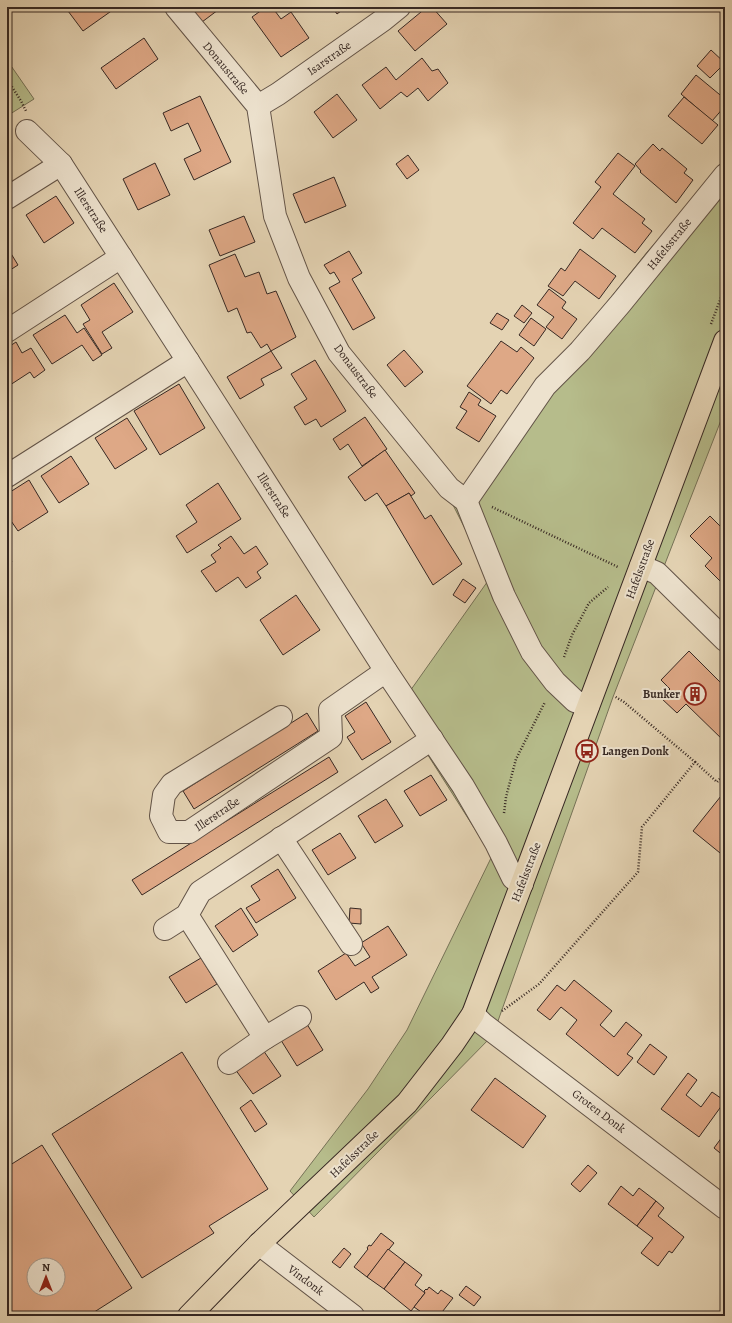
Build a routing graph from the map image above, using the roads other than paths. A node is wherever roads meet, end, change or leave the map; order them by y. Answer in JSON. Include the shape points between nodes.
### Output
{"nodes":[{"id":1,"x":176,"y":7,"type":"edge"},
{"id":2,"x":399,"y":7,"type":"edge"},
{"id":3,"x":258,"y":106,"type":"junction"},
{"id":4,"x":27,"y":131,"type":"road end"},
{"id":5,"x":61,"y":164,"type":"junction"},
{"id":6,"x":725,"y":175,"type":"edge"},
{"id":7,"x":7,"y":198,"type":"edge"},
{"id":8,"x":121,"y":257,"type":"junction"},
{"id":9,"x":7,"y":331,"type":"edge"},
{"id":10,"x":717,"y":335,"type":"edge"},
{"id":11,"x":188,"y":360,"type":"junction"},
{"id":12,"x":7,"y":476,"type":"edge"},
{"id":13,"x":466,"y":502,"type":"junction"},
{"id":14,"x":641,"y":566,"type":"junction"},
{"id":15,"x":725,"y":640,"type":"edge"},
{"id":16,"x":386,"y":671,"type":"junction"},
{"id":17,"x":588,"y":706,"type":"junction"},
{"id":18,"x":281,"y":717,"type":"dead end"},
{"id":19,"x":432,"y":739,"type":"junction"},
{"id":20,"x":281,"y":838,"type":"junction"},
{"id":21,"x":522,"y":884,"type":"junction"},
{"id":22,"x":188,"y":915,"type":"junction"},
{"id":23,"x":165,"y":929,"type":"dead end"},
{"id":24,"x":351,"y":944,"type":"dead end"},
{"id":25,"x":300,"y":1017,"type":"dead end"},
{"id":26,"x":478,"y":1019,"type":"junction"},
{"id":27,"x":265,"y":1038,"type":"junction"},
{"id":28,"x":229,"y":1063,"type":"dead end"},
{"id":29,"x":725,"y":1208,"type":"edge"},
{"id":30,"x":259,"y":1244,"type":"junction"},
{"id":31,"x":189,"y":1316,"type":"edge"},
{"id":32,"x":353,"y":1316,"type":"edge"}],
"edges":[{"from":1,"to":3,"type":"street","name":"Donaustraße"},
{"from":2,"to":3,"type":"street","name":"Isarstraße"},
{"from":3,"to":13,"type":"street","name":"Donaustraße","via":[[275,216],[299,278],[339,353],[449,488]]},
{"from":4,"to":5,"type":"street","name":"Illerstraße"},
{"from":5,"to":7,"type":"street"},
{"from":5,"to":8,"type":"street","name":"Illerstraße"},
{"from":6,"to":13,"type":"street","name":"Hafelsstraße","via":[[622,304],[545,386]]},
{"from":8,"to":9,"type":"street"},
{"from":8,"to":11,"type":"street","name":"Illerstraße"},
{"from":10,"to":14,"type":"main road","name":"Hafelsstraße"},
{"from":11,"to":12,"type":"street"},
{"from":11,"to":16,"type":"street","name":"Illerstraße"},
{"from":13,"to":17,"type":"street","name":"Donaustraße","via":[[504,596],[532,652],[555,682],[576,700]]},
{"from":14,"to":15,"type":"street","via":[[657,573]]},
{"from":14,"to":17,"type":"main road","name":"Hafelsstraße"},
{"from":16,"to":18,"type":"street","name":"Illerstraße","via":[[330,710],[331,737],[189,832],[169,832],[161,816],[164,795],[172,784]]},
{"from":16,"to":19,"type":"street","name":"Illerstraße"},
{"from":17,"to":21,"type":"main road","name":"Hafelsstraße"},
{"from":19,"to":20,"type":"street"},
{"from":19,"to":21,"type":"street","name":"Illerstraße","via":[[496,842],[513,878]]},
{"from":20,"to":22,"type":"street","via":[[200,892]]},
{"from":20,"to":24,"type":"street"},
{"from":21,"to":26,"type":"main road","name":"Hafelsstraße"},
{"from":22,"to":23,"type":"street"},
{"from":22,"to":27,"type":"street"},
{"from":25,"to":27,"type":"street"},
{"from":26,"to":29,"type":"street","name":"Groten Donk"},
{"from":26,"to":30,"type":"main road","name":"Hafelsstraße","via":[[452,1045],[407,1103]]},
{"from":27,"to":28,"type":"street"},
{"from":30,"to":31,"type":"main road","name":"Hafelsstraße"},
{"from":30,"to":32,"type":"street","name":"Vindonk"}]}
